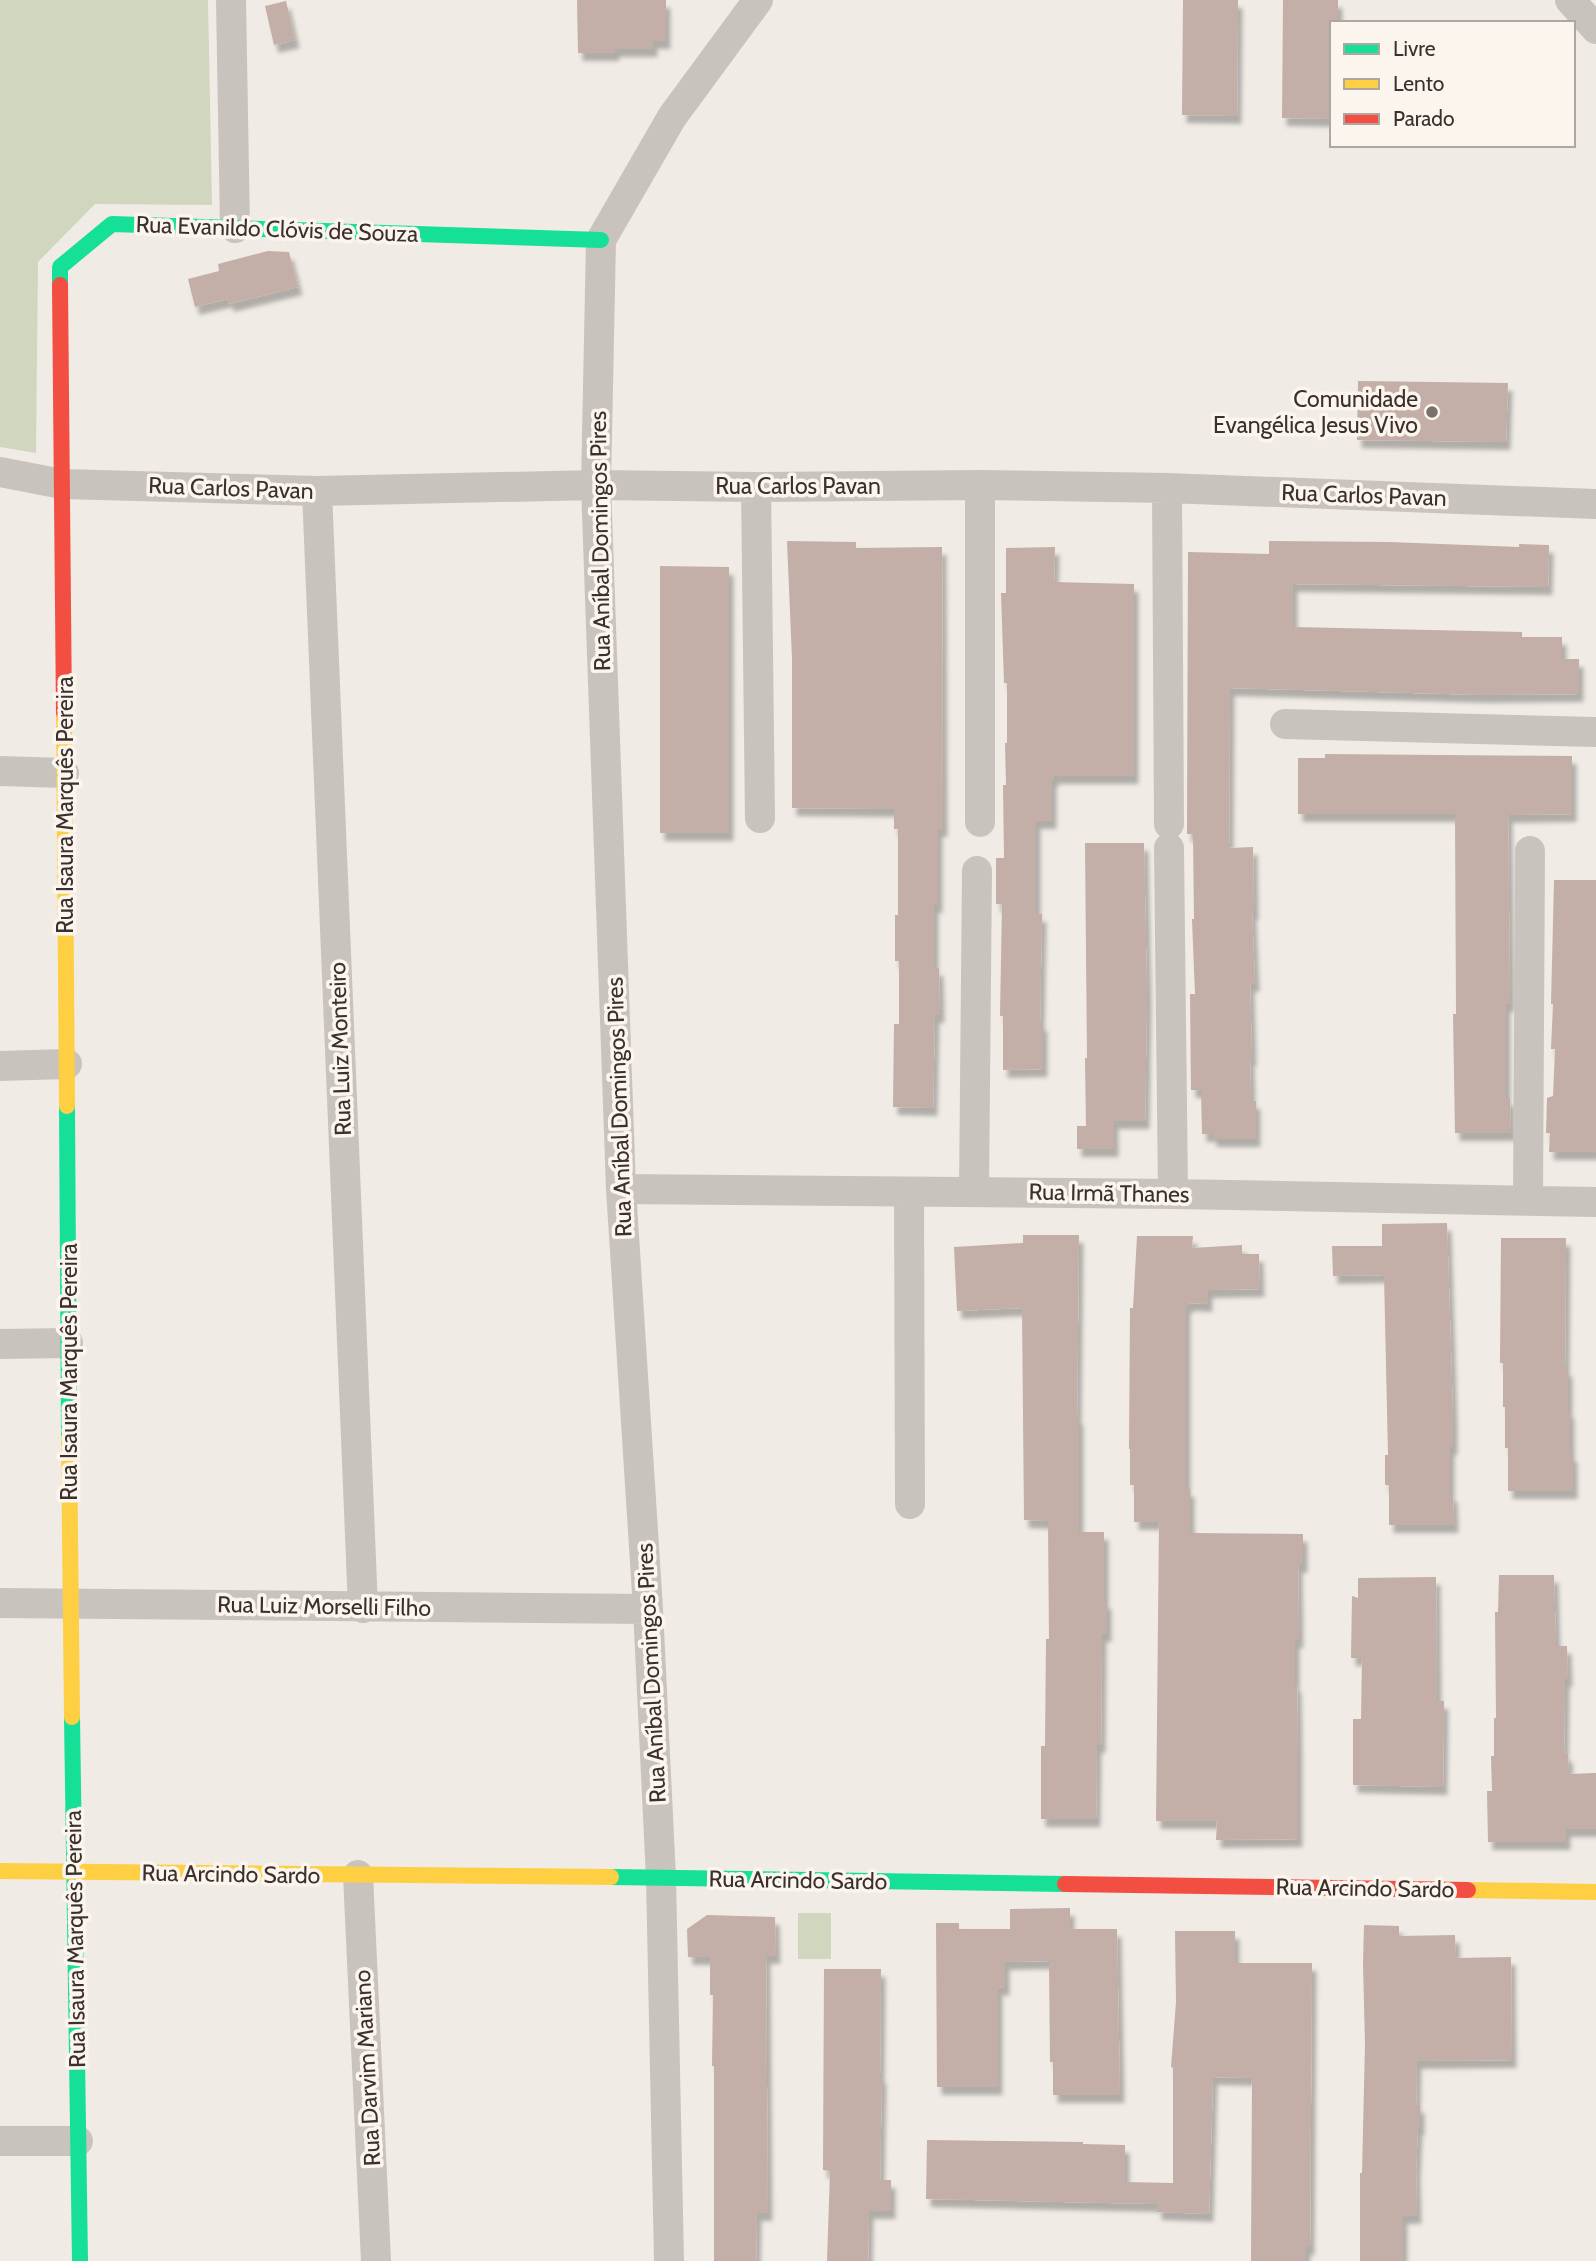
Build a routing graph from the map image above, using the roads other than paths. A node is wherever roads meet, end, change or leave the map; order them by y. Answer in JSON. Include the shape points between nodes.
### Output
{"nodes":[{"id":1,"x":230,"y":0,"type":"edge"},
{"id":2,"x":758,"y":0,"type":"edge"},
{"id":3,"x":1570,"y":0,"type":"edge"},
{"id":4,"x":1596,"y":29,"type":"edge"},
{"id":5,"x":235,"y":228,"type":"junction"},
{"id":6,"x":601,"y":240,"type":"junction"},
{"id":7,"x":0,"y":472,"type":"edge"},
{"id":8,"x":62,"y":484,"type":"junction"},
{"id":9,"x":596,"y":485,"type":"junction"},
{"id":10,"x":980,"y":485,"type":"junction"},
{"id":11,"x":756,"y":487,"type":"junction"},
{"id":12,"x":1167,"y":488,"type":"junction"},
{"id":13,"x":317,"y":491,"type":"junction"},
{"id":14,"x":1596,"y":504,"type":"edge"},
{"id":15,"x":1285,"y":724,"type":"dead end"},
{"id":16,"x":1596,"y":732,"type":"edge"},
{"id":17,"x":0,"y":771,"type":"edge"},
{"id":18,"x":64,"y":773,"type":"junction"},
{"id":19,"x":760,"y":818,"type":"dead end"},
{"id":20,"x":980,"y":822,"type":"dead end"},
{"id":21,"x":1530,"y":851,"type":"dead end"},
{"id":22,"x":977,"y":871,"type":"dead end"},
{"id":23,"x":67,"y":1064,"type":"junction"},
{"id":24,"x":0,"y":1066,"type":"edge"},
{"id":25,"x":621,"y":1189,"type":"junction"},
{"id":26,"x":909,"y":1192,"type":"junction"},
{"id":27,"x":974,"y":1192,"type":"junction"},
{"id":28,"x":1173,"y":1194,"type":"junction"},
{"id":29,"x":1528,"y":1200,"type":"junction"},
{"id":30,"x":1596,"y":1202,"type":"edge"},
{"id":31,"x":68,"y":1343,"type":"junction"},
{"id":32,"x":0,"y":1344,"type":"edge"},
{"id":33,"x":910,"y":1504,"type":"dead end"},
{"id":34,"x":71,"y":1602,"type":"junction"},
{"id":35,"x":0,"y":1604,"type":"edge"},
{"id":36,"x":363,"y":1608,"type":"junction"},
{"id":37,"x":648,"y":1609,"type":"junction"},
{"id":38,"x":0,"y":1871,"type":"edge"},
{"id":39,"x":73,"y":1872,"type":"junction"},
{"id":40,"x":358,"y":1875,"type":"junction"},
{"id":41,"x":662,"y":1878,"type":"junction"},
{"id":42,"x":1596,"y":1892,"type":"edge"},
{"id":43,"x":0,"y":2141,"type":"edge"},
{"id":44,"x":78,"y":2141,"type":"junction"},
{"id":45,"x":80,"y":2261,"type":"edge"},
{"id":46,"x":376,"y":2261,"type":"edge"},
{"id":47,"x":669,"y":2261,"type":"edge"}],
"edges":[{"from":1,"to":5,"type":"street"},
{"from":2,"to":6,"type":"street","name":"Rua Aníbal Domingos Pires","via":[[672,117]]},
{"from":3,"to":4,"type":"street"},
{"from":5,"to":6,"type":"street","name":"Rua Evanildo Clóvis de Souza"},
{"from":5,"to":8,"type":"street","name":"Rua Evanildo Clóvis de Souza","via":[[112,224],[60,267]]},
{"from":6,"to":9,"type":"street","name":"Rua Aníbal Domingos Pires"},
{"from":7,"to":8,"type":"street","name":"Rua Carlos Pavan"},
{"from":8,"to":13,"type":"street","name":"Rua Carlos Pavan"},
{"from":8,"to":18,"type":"street","name":"Rua Isaura Marquês Pereira"},
{"from":9,"to":11,"type":"street","name":"Rua Carlos Pavan"},
{"from":9,"to":13,"type":"street","name":"Rua Carlos Pavan"},
{"from":9,"to":25,"type":"street","name":"Rua Aníbal Domingos Pires"},
{"from":10,"to":11,"type":"street","name":"Rua Carlos Pavan"},
{"from":10,"to":12,"type":"street","name":"Rua Carlos Pavan"},
{"from":10,"to":20,"type":"street"},
{"from":11,"to":19,"type":"street"},
{"from":12,"to":14,"type":"street","name":"Rua Carlos Pavan"},
{"from":12,"to":28,"type":"street"},
{"from":13,"to":36,"type":"street","name":"Rua Luiz Monteiro"},
{"from":15,"to":16,"type":"street"},
{"from":17,"to":18,"type":"street"},
{"from":18,"to":23,"type":"street","name":"Rua Isaura Marquês Pereira"},
{"from":21,"to":29,"type":"street"},
{"from":22,"to":27,"type":"street"},
{"from":23,"to":24,"type":"street"},
{"from":23,"to":31,"type":"street","name":"Rua Isaura Marquês Pereira"},
{"from":25,"to":26,"type":"street","name":"Rua Irmã Thanes"},
{"from":25,"to":37,"type":"street","name":"Rua Aníbal Domingos Pires"},
{"from":26,"to":27,"type":"street","name":"Rua Irmã Thanes"},
{"from":26,"to":33,"type":"street"},
{"from":27,"to":28,"type":"street","name":"Rua Irmã Thanes"},
{"from":28,"to":29,"type":"street","name":"Rua Irmã Thanes"},
{"from":29,"to":30,"type":"street","name":"Rua Irmã Thanes"},
{"from":31,"to":32,"type":"street"},
{"from":31,"to":34,"type":"street","name":"Rua Isaura Marquês Pereira"},
{"from":34,"to":35,"type":"street","name":"Rua Luiz Morselli Filho"},
{"from":34,"to":36,"type":"street","name":"Rua Luiz Morselli Filho"},
{"from":34,"to":39,"type":"street","name":"Rua Isaura Marquês Pereira"},
{"from":36,"to":37,"type":"street","name":"Rua Luiz Morselli Filho"},
{"from":37,"to":41,"type":"street","name":"Rua Aníbal Domingos Pires"},
{"from":38,"to":39,"type":"street","name":"Rua Arcindo Sardo"},
{"from":39,"to":40,"type":"street","name":"Rua Arcindo Sardo"},
{"from":39,"to":44,"type":"street","name":"Rua Isaura Marquês Pereira"},
{"from":40,"to":41,"type":"street","name":"Rua Arcindo Sardo"},
{"from":40,"to":46,"type":"street","name":"Rua Darvim Mariano"},
{"from":41,"to":42,"type":"street","name":"Rua Arcindo Sardo"},
{"from":41,"to":47,"type":"street","name":"Rua Aníbal Domingos Pires"},
{"from":43,"to":44,"type":"street"},
{"from":44,"to":45,"type":"street","name":"Rua Isaura Marquês Pereira"}]}
